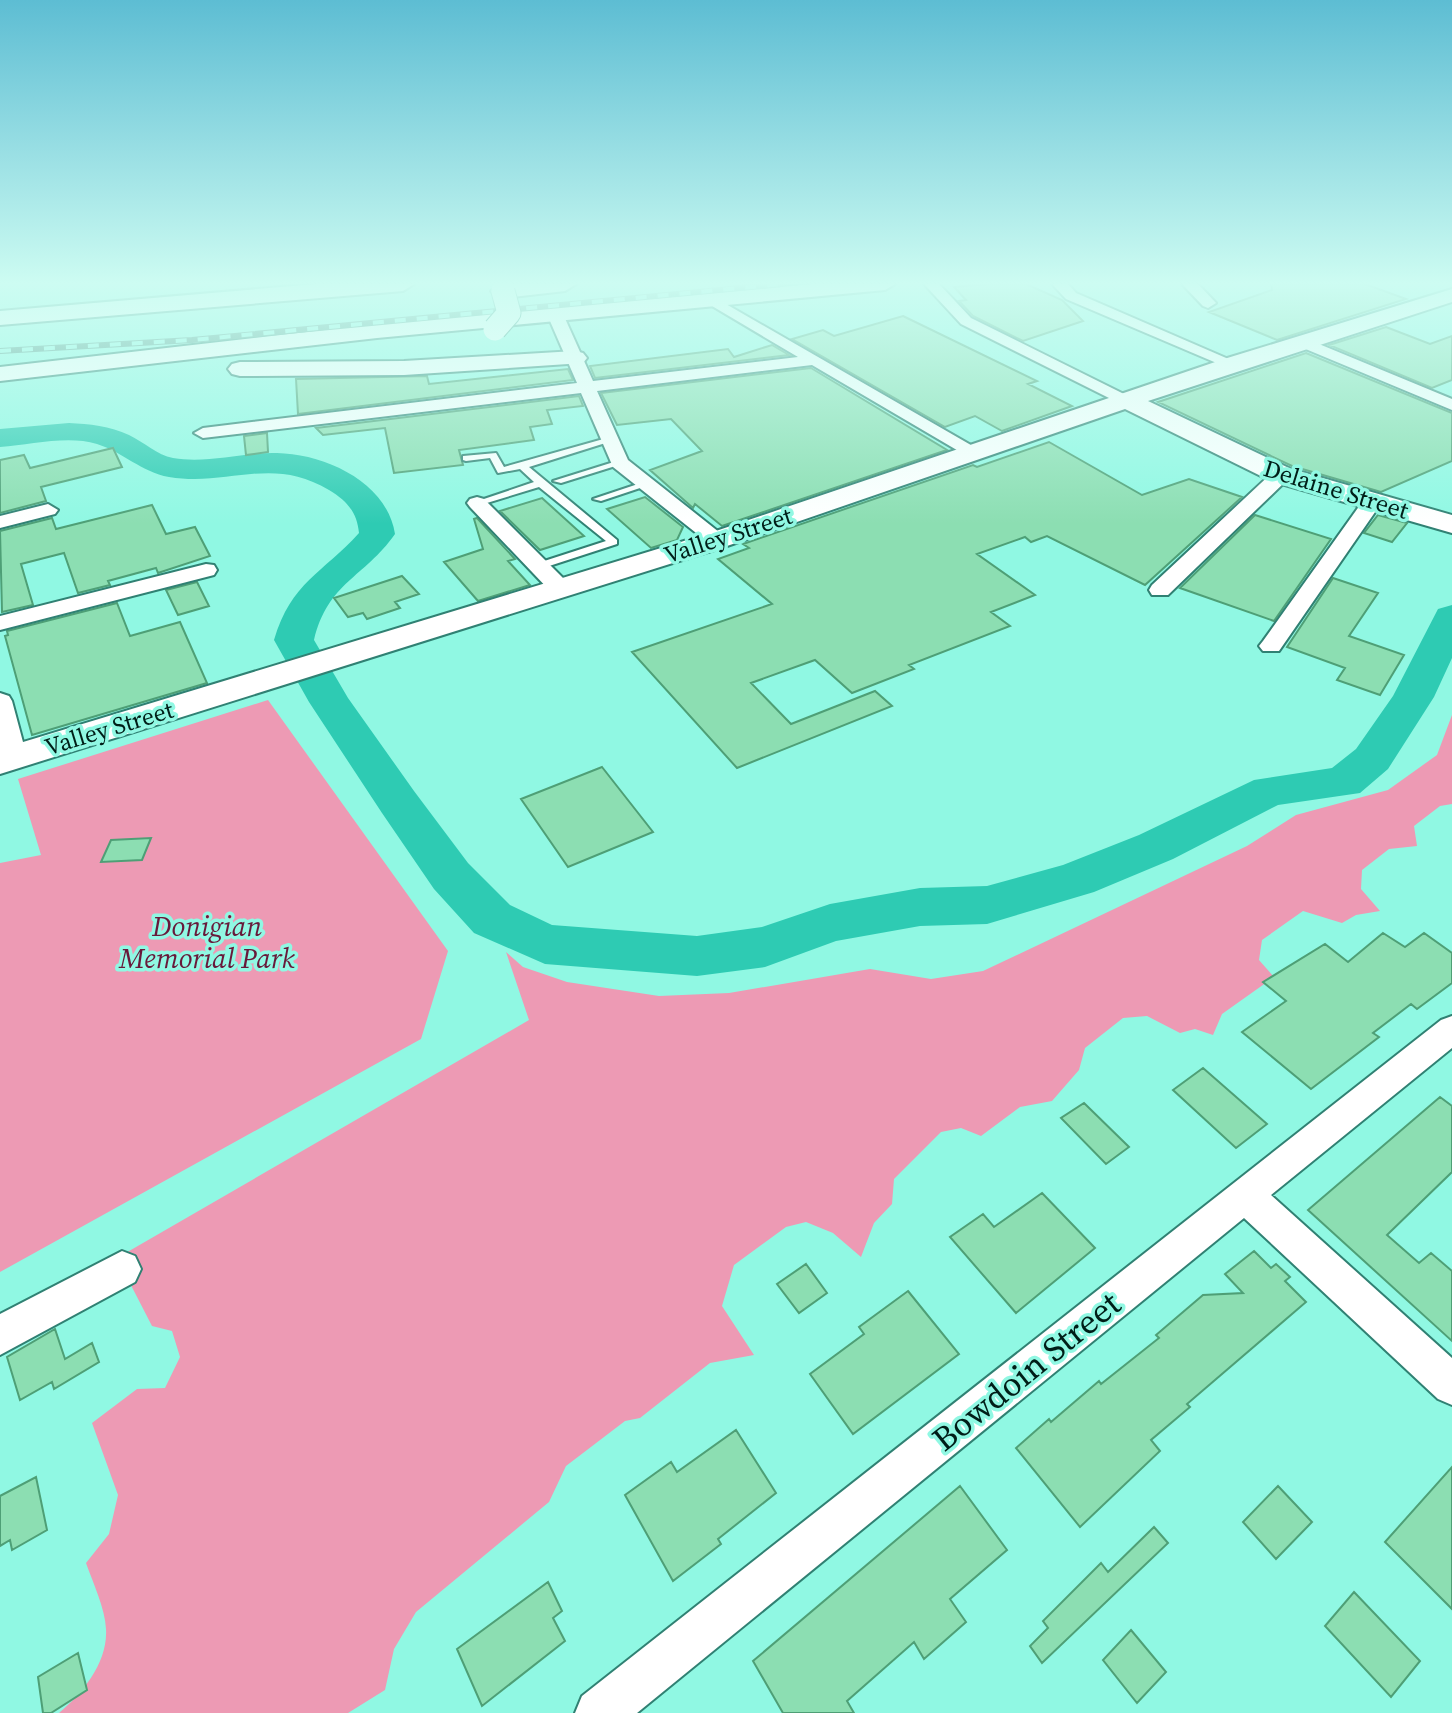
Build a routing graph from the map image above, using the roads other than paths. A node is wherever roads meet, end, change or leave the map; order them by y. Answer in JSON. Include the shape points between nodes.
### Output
{"nodes":[{"id":1,"x":86,"y":364,"type":"edge"},
{"id":2,"x":123,"y":364,"type":"edge"},
{"id":3,"x":473,"y":364,"type":"edge"},
{"id":4,"x":577,"y":364,"type":"edge"},
{"id":5,"x":781,"y":364,"type":"edge"},
{"id":6,"x":821,"y":364,"type":"edge"},
{"id":7,"x":1054,"y":364,"type":"edge"},
{"id":8,"x":1232,"y":364,"type":"edge"},
{"id":9,"x":1354,"y":364,"type":"edge"},
{"id":10,"x":72,"y":369,"type":"junction"},
{"id":11,"x":0,"y":375,"type":"edge"},
{"id":12,"x":587,"y":387,"type":"junction"},
{"id":13,"x":1127,"y":400,"type":"junction"},
{"id":14,"x":1452,"y":405,"type":"edge"},
{"id":15,"x":203,"y":433,"type":"dead end"},
{"id":16,"x":610,"y":440,"type":"junction"},
{"id":17,"x":974,"y":452,"type":"junction"},
{"id":18,"x":466,"y":458,"type":"dead end"},
{"id":19,"x":620,"y":463,"type":"junction"},
{"id":20,"x":522,"y":466,"type":"junction"},
{"id":21,"x":1281,"y":475,"type":"junction"},
{"id":22,"x":558,"y":481,"type":"dead end"},
{"id":23,"x":541,"y":483,"type":"junction"},
{"id":24,"x":647,"y":484,"type":"junction"},
{"id":25,"x":598,"y":499,"type":"dead end"},
{"id":26,"x":1372,"y":502,"type":"junction"},
{"id":27,"x":477,"y":503,"type":"joint"},
{"id":28,"x":48,"y":510,"type":"dead end"},
{"id":29,"x":0,"y":522,"type":"edge"},
{"id":30,"x":1452,"y":524,"type":"edge"},
{"id":31,"x":717,"y":540,"type":"junction"},
{"id":32,"x":539,"y":566,"type":"junction"},
{"id":33,"x":206,"y":570,"type":"dead end"},
{"id":34,"x":560,"y":588,"type":"junction"},
{"id":35,"x":1160,"y":590,"type":"dead end"},
{"id":36,"x":0,"y":623,"type":"edge"},
{"id":37,"x":1271,"y":646,"type":"dead end"},
{"id":38,"x":0,"y":701,"type":"edge"},
{"id":39,"x":7,"y":759,"type":"edge"},
{"id":40,"x":1452,"y":1029,"type":"edge"},
{"id":41,"x":1246,"y":1196,"type":"junction"},
{"id":42,"x":122,"y":1269,"type":"dead end"},
{"id":43,"x":0,"y":1335,"type":"edge"},
{"id":44,"x":1452,"y":1385,"type":"edge"},
{"id":45,"x":599,"y":1713,"type":"edge"}],
"edges":[{"from":1,"to":11,"type":"main road"},
{"from":2,"to":10,"type":"main road","bridge":true},
{"from":3,"to":10,"type":"main road"},
{"from":4,"to":12,"type":"street"},
{"from":5,"to":12,"type":"street"},
{"from":6,"to":17,"type":"street"},
{"from":7,"to":13,"type":"street","name":"Delaine Street"},
{"from":8,"to":13,"type":"main road","name":"Valley Street"},
{"from":9,"to":14,"type":"street"},
{"from":10,"to":11,"type":"main road"},
{"from":12,"to":15,"type":"street"},
{"from":12,"to":16,"type":"street"},
{"from":13,"to":17,"type":"main road","name":"Valley Street"},
{"from":13,"to":21,"type":"main road","name":"Delaine Street"},
{"from":16,"to":19,"type":"street"},
{"from":16,"to":20,"type":"lane"},
{"from":17,"to":31,"type":"main road","name":"Valley Street"},
{"from":18,"to":20,"type":"lane","via":[[493,455],[501,471]]},
{"from":19,"to":22,"type":"lane"},
{"from":19,"to":24,"type":"street"},
{"from":20,"to":23,"type":"lane"},
{"from":21,"to":26,"type":"main road","name":"Delaine Street"},
{"from":21,"to":35,"type":"street"},
{"from":23,"to":27,"type":"lane"},
{"from":23,"to":32,"type":"lane","via":[[613,542]]},
{"from":24,"to":25,"type":"lane"},
{"from":24,"to":31,"type":"street"},
{"from":26,"to":30,"type":"main road","name":"Delaine Street"},
{"from":26,"to":37,"type":"street"},
{"from":27,"to":32,"type":"street"},
{"from":28,"to":29,"type":"street"},
{"from":31,"to":34,"type":"main road","name":"Valley Street"},
{"from":32,"to":34,"type":"street"},
{"from":33,"to":36,"type":"street"},
{"from":34,"to":39,"type":"main road","name":"Valley Street"},
{"from":38,"to":39,"type":"street"},
{"from":40,"to":41,"type":"street","name":"Bowdoin Street"},
{"from":41,"to":44,"type":"street"},
{"from":41,"to":45,"type":"street","name":"Bowdoin Street"},
{"from":42,"to":43,"type":"street"}]}
